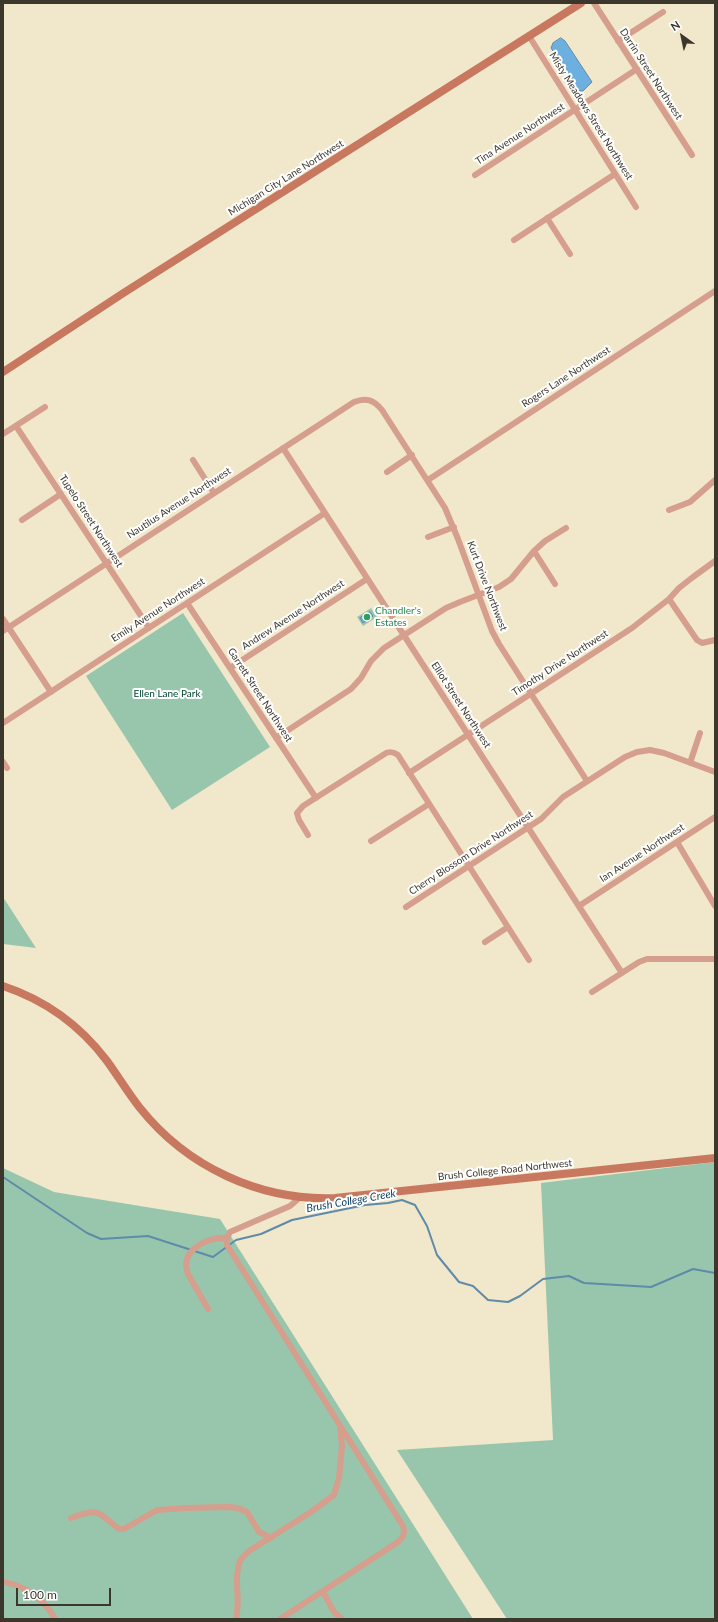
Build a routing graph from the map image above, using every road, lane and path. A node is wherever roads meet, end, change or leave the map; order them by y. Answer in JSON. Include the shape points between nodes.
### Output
{"nodes":[{"id":1,"x":581,"y":3,"type":"edge"},
{"id":2,"x":594,"y":3,"type":"edge"},
{"id":3,"x":663,"y":12,"type":"dead end"},
{"id":4,"x":529,"y":36,"type":"junction"},
{"id":5,"x":618,"y":41,"type":"junction"},
{"id":6,"x":637,"y":69,"type":"junction"},
{"id":7,"x":575,"y":110,"type":"junction"},
{"id":8,"x":692,"y":155,"type":"dead end"},
{"id":9,"x":615,"y":174,"type":"junction"},
{"id":10,"x":475,"y":175,"type":"dead end"},
{"id":11,"x":636,"y":207,"type":"dead end"},
{"id":12,"x":547,"y":218,"type":"junction"},
{"id":13,"x":514,"y":240,"type":"dead end"},
{"id":14,"x":570,"y":254,"type":"dead end"},
{"id":15,"x":715,"y":292,"type":"edge"},
{"id":16,"x":3,"y":372,"type":"edge"},
{"id":17,"x":369,"y":399,"type":"joint"},
{"id":18,"x":45,"y":407,"type":"dead end"},
{"id":19,"x":16,"y":426,"type":"junction"},
{"id":20,"x":3,"y":434,"type":"edge"},
{"id":21,"x":283,"y":448,"type":"junction"},
{"id":22,"x":412,"y":455,"type":"junction"},
{"id":23,"x":193,"y":460,"type":"dead end"},
{"id":24,"x":387,"y":472,"type":"dead end"},
{"id":25,"x":428,"y":480,"type":"junction"},
{"id":26,"x":715,"y":480,"type":"edge"},
{"id":27,"x":214,"y":493,"type":"junction"},
{"id":28,"x":61,"y":494,"type":"junction"},
{"id":29,"x":669,"y":510,"type":"dead end"},
{"id":30,"x":325,"y":513,"type":"junction"},
{"id":31,"x":22,"y":520,"type":"dead end"},
{"id":32,"x":454,"y":527,"type":"junction"},
{"id":33,"x":566,"y":528,"type":"dead end"},
{"id":34,"x":428,"y":537,"type":"dead end"},
{"id":35,"x":534,"y":551,"type":"junction"},
{"id":36,"x":715,"y":561,"type":"edge"},
{"id":37,"x":106,"y":563,"type":"junction"},
{"id":38,"x":367,"y":579,"type":"junction"},
{"id":39,"x":555,"y":584,"type":"dead end"},
{"id":40,"x":479,"y":595,"type":"junction"},
{"id":41,"x":669,"y":599,"type":"junction"},
{"id":42,"x":187,"y":603,"type":"junction"},
{"id":43,"x":3,"y":619,"type":"edge"},
{"id":44,"x":149,"y":628,"type":"junction"},
{"id":45,"x":6,"y":629,"type":"edge"},
{"id":46,"x":404,"y":636,"type":"junction"},
{"id":47,"x":715,"y":640,"type":"edge"},
{"id":48,"x":230,"y":668,"type":"junction"},
{"id":49,"x":51,"y":692,"type":"junction"},
{"id":50,"x":531,"y":694,"type":"junction"},
{"id":51,"x":3,"y":724,"type":"edge"},
{"id":52,"x":700,"y":733,"type":"dead end"},
{"id":53,"x":468,"y":735,"type":"junction"},
{"id":54,"x":276,"y":738,"type":"junction"},
{"id":55,"x":3,"y":762,"type":"edge"},
{"id":56,"x":690,"y":763,"type":"junction"},
{"id":57,"x":7,"y":768,"type":"dead end"},
{"id":58,"x":715,"y":772,"type":"edge"},
{"id":59,"x":409,"y":773,"type":"junction"},
{"id":60,"x":587,"y":781,"type":"junction"},
{"id":61,"x":316,"y":798,"type":"junction"},
{"id":62,"x":429,"y":804,"type":"junction"},
{"id":63,"x":715,"y":818,"type":"edge"},
{"id":64,"x":528,"y":828,"type":"junction"},
{"id":65,"x":308,"y":835,"type":"dead end"},
{"id":66,"x":371,"y":841,"type":"dead end"},
{"id":67,"x":677,"y":842,"type":"junction"},
{"id":68,"x":469,"y":866,"type":"junction"},
{"id":69,"x":579,"y":906,"type":"junction"},
{"id":70,"x":715,"y":906,"type":"edge"},
{"id":71,"x":406,"y":907,"type":"dead end"},
{"id":72,"x":508,"y":927,"type":"junction"},
{"id":73,"x":485,"y":942,"type":"dead end"},
{"id":74,"x":715,"y":959,"type":"edge"},
{"id":75,"x":529,"y":960,"type":"dead end"},
{"id":76,"x":622,"y":972,"type":"junction"},
{"id":77,"x":3,"y":986,"type":"edge"},
{"id":78,"x":592,"y":992,"type":"dead end"},
{"id":79,"x":715,"y":1158,"type":"edge"},
{"id":80,"x":298,"y":1196,"type":"junction"},
{"id":81,"x":227,"y":1238,"type":"junction"},
{"id":82,"x":208,"y":1310,"type":"dead end"},
{"id":83,"x":340,"y":1425,"type":"junction"},
{"id":84,"x":71,"y":1518,"type":"dead end"},
{"id":85,"x":271,"y":1538,"type":"junction"},
{"id":86,"x":3,"y":1582,"type":"edge"},
{"id":87,"x":322,"y":1592,"type":"junction"},
{"id":88,"x":56,"y":1619,"type":"edge"},
{"id":89,"x":236,"y":1619,"type":"edge"},
{"id":90,"x":280,"y":1619,"type":"edge"},
{"id":91,"x":342,"y":1619,"type":"edge"}],
"edges":[{"from":1,"to":4,"type":"street","name":"Michigan City Lane Northwest"},
{"from":2,"to":5,"type":"street","name":"Darrin Street Northwest"},
{"from":3,"to":5,"type":"street"},
{"from":4,"to":7,"type":"street","name":"Misty Meadows Street Northwest"},
{"from":4,"to":16,"type":"street","name":"Michigan City Lane Northwest"},
{"from":5,"to":6,"type":"street","name":"Darrin Street Northwest"},
{"from":6,"to":7,"type":"street","name":"Tina Avenue Northwest"},
{"from":6,"to":8,"type":"street","name":"Darrin Street Northwest"},
{"from":7,"to":9,"type":"street","name":"Misty Meadows Street Northwest"},
{"from":7,"to":10,"type":"street","name":"Tina Avenue Northwest"},
{"from":9,"to":11,"type":"street","name":"Misty Meadows Street Northwest"},
{"from":9,"to":12,"type":"street"},
{"from":12,"to":13,"type":"street"},
{"from":12,"to":14,"type":"street"},
{"from":15,"to":25,"type":"street","name":"Rogers Lane Northwest"},
{"from":17,"to":21,"type":"street","name":"Nautilus Avenue Northwest","via":[[354,402]]},
{"from":17,"to":22,"type":"street","name":"Kurt Drive Northwest","via":[[379,406]]},
{"from":18,"to":19,"type":"street"},
{"from":19,"to":20,"type":"street"},
{"from":19,"to":28,"type":"street","name":"Tupelo Street Northwest"},
{"from":21,"to":27,"type":"street","name":"Nautilus Avenue Northwest"},
{"from":21,"to":30,"type":"street","name":"Elliot Street Northwest"},
{"from":22,"to":24,"type":"street"},
{"from":22,"to":25,"type":"street","name":"Kurt Drive Northwest"},
{"from":23,"to":27,"type":"street"},
{"from":25,"to":32,"type":"street","name":"Kurt Drive Northwest"},
{"from":26,"to":29,"type":"street","via":[[690,502]]},
{"from":27,"to":37,"type":"street","name":"Nautilus Avenue Northwest"},
{"from":28,"to":31,"type":"street"},
{"from":28,"to":37,"type":"street","name":"Tupelo Street Northwest"},
{"from":30,"to":38,"type":"street","name":"Elliot Street Northwest"},
{"from":30,"to":42,"type":"street","name":"Emily Avenue Northwest"},
{"from":32,"to":34,"type":"street"},
{"from":32,"to":40,"type":"street","name":"Kurt Drive Northwest"},
{"from":33,"to":35,"type":"street"},
{"from":35,"to":39,"type":"street"},
{"from":35,"to":40,"type":"street","via":[[511,579]]},
{"from":36,"to":41,"type":"street","name":"Timothy Drive Northwest"},
{"from":37,"to":44,"type":"street","name":"Tupelo Street Northwest"},
{"from":37,"to":45,"type":"street","name":"Nautilus Avenue Northwest"},
{"from":38,"to":46,"type":"street","name":"Elliot Street Northwest"},
{"from":38,"to":48,"type":"street","name":"Andrew Avenue Northwest"},
{"from":40,"to":46,"type":"street","via":[[446,608]]},
{"from":40,"to":50,"type":"street","name":"Kurt Drive Northwest","via":[[492,631]]},
{"from":41,"to":47,"type":"street","via":[[697,640],[702,643]]},
{"from":41,"to":50,"type":"street","name":"Timothy Drive Northwest","via":[[632,628]]},
{"from":42,"to":44,"type":"street","name":"Emily Avenue Northwest"},
{"from":42,"to":48,"type":"street","name":"Garrett Street Northwest"},
{"from":43,"to":45,"type":"street"},
{"from":44,"to":49,"type":"street","name":"Emily Avenue Northwest"},
{"from":45,"to":49,"type":"street"},
{"from":46,"to":53,"type":"street","name":"Elliot Street Northwest"},
{"from":46,"to":54,"type":"street","via":[[376,654],[361,678],[351,688]]},
{"from":48,"to":54,"type":"street","name":"Garrett Street Northwest"},
{"from":49,"to":51,"type":"street","name":"Emily Avenue Northwest"},
{"from":50,"to":53,"type":"street","name":"Timothy Drive Northwest"},
{"from":50,"to":60,"type":"street","name":"Kurt Drive Northwest"},
{"from":52,"to":56,"type":"street"},
{"from":53,"to":59,"type":"street","name":"Timothy Drive Northwest"},
{"from":53,"to":64,"type":"street","name":"Elliot Street Northwest"},
{"from":54,"to":61,"type":"street","name":"Garrett Street Northwest"},
{"from":55,"to":57,"type":"street"},
{"from":56,"to":58,"type":"street","name":"Cherry Blossom Drive Northwest"},
{"from":56,"to":60,"type":"street","name":"Cherry Blossom Drive Northwest","via":[[650,750],[637,752]]},
{"from":59,"to":61,"type":"street","via":[[398,755],[391,752],[382,755]]},
{"from":59,"to":62,"type":"street"},
{"from":60,"to":64,"type":"street","name":"Cherry Blossom Drive Northwest","via":[[563,797]]},
{"from":61,"to":65,"type":"street","via":[[297,813]]},
{"from":62,"to":66,"type":"street"},
{"from":62,"to":68,"type":"street"},
{"from":63,"to":67,"type":"street","name":"Ian Avenue Northwest"},
{"from":64,"to":68,"type":"street","name":"Cherry Blossom Drive Northwest"},
{"from":64,"to":69,"type":"street","name":"Elliot Street Northwest"},
{"from":67,"to":69,"type":"street","name":"Ian Avenue Northwest"},
{"from":67,"to":70,"type":"street"},
{"from":68,"to":71,"type":"street","name":"Cherry Blossom Drive Northwest"},
{"from":68,"to":72,"type":"street"},
{"from":69,"to":76,"type":"street","name":"Elliot Street Northwest"},
{"from":72,"to":73,"type":"street"},
{"from":72,"to":75,"type":"street"},
{"from":74,"to":76,"type":"street","via":[[647,959]]},
{"from":76,"to":78,"type":"street"},
{"from":77,"to":80,"type":"street","name":"Brush College Road Northwest","via":[[37,1000],[81,1031],[148,1118],[186,1152],[233,1179],[261,1189]]},
{"from":79,"to":80,"type":"street","name":"Brush College Road Northwest","via":[[335,1198]]},
{"from":80,"to":81,"type":"street","via":[[290,1206],[230,1232]]},
{"from":81,"to":82,"type":"street","via":[[219,1237],[205,1241],[193,1250],[187,1259],[188,1274]]},
{"from":81,"to":83,"type":"street","via":[[228,1248]]},
{"from":83,"to":85,"type":"street","via":[[342,1446],[339,1478],[334,1495]]},
{"from":83,"to":87,"type":"street","via":[[403,1526],[404,1536]]},
{"from":84,"to":85,"type":"street","via":[[94,1511],[102,1514],[119,1530],[157,1510],[238,1508],[247,1512],[259,1532]]},
{"from":85,"to":89,"type":"street","via":[[249,1551],[241,1560],[238,1571]]},
{"from":86,"to":88,"type":"street","via":[[12,1583],[37,1596]]},
{"from":87,"to":90,"type":"street"},
{"from":87,"to":91,"type":"street","via":[[334,1612]]}]}
